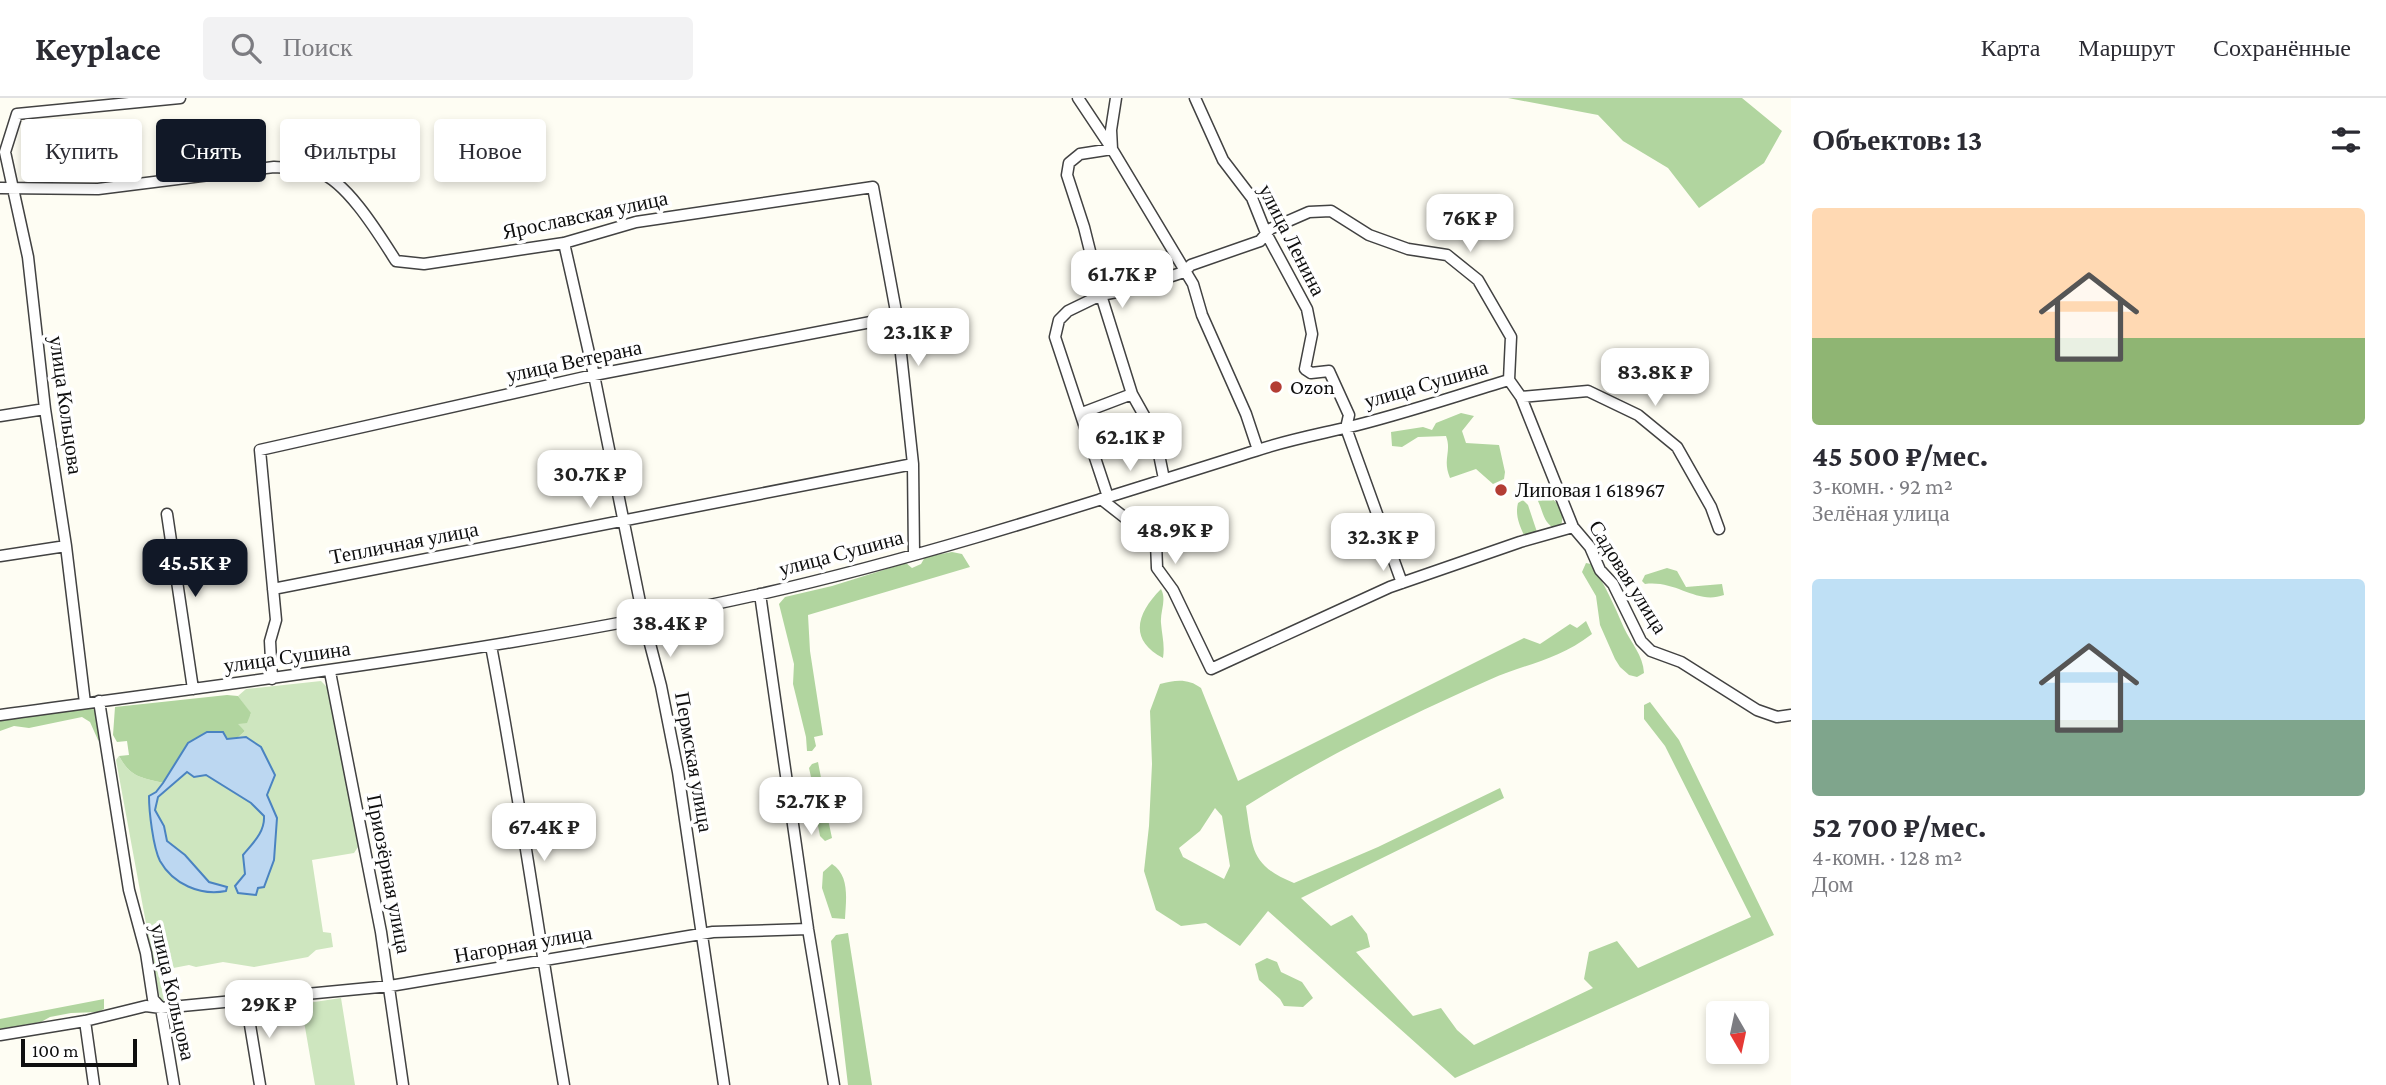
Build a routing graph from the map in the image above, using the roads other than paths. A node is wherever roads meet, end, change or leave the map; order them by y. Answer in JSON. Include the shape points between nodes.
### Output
{"nodes":[{"id":1,"x":180,"y":98,"type":"edge"},
{"id":2,"x":1078,"y":98,"type":"edge"},
{"id":3,"x":1116,"y":98,"type":"edge"},
{"id":4,"x":1195,"y":98,"type":"edge"},
{"id":5,"x":168,"y":99,"type":"edge"},
{"id":6,"x":1112,"y":149,"type":"junction"},
{"id":7,"x":6,"y":188,"type":"edge"},
{"id":8,"x":1266,"y":233,"type":"junction"},
{"id":9,"x":564,"y":243,"type":"junction"},
{"id":10,"x":1184,"y":272,"type":"junction"},
{"id":11,"x":1101,"y":295,"type":"junction"},
{"id":12,"x":897,"y":317,"type":"junction"},
{"id":13,"x":594,"y":375,"type":"junction"},
{"id":14,"x":1509,"y":380,"type":"junction"},
{"id":15,"x":1132,"y":394,"type":"junction"},
{"id":16,"x":1521,"y":397,"type":"junction"},
{"id":17,"x":45,"y":409,"type":"junction"},
{"id":18,"x":1082,"y":414,"type":"junction"},
{"id":19,"x":0,"y":416,"type":"edge"},
{"id":20,"x":1346,"y":428,"type":"junction"},
{"id":21,"x":1258,"y":450,"type":"junction"},
{"id":22,"x":913,"y":464,"type":"junction"},
{"id":23,"x":1164,"y":479,"type":"junction"},
{"id":24,"x":1105,"y":498,"type":"junction"},
{"id":25,"x":167,"y":514,"type":"dead end"},
{"id":26,"x":624,"y":519,"type":"junction"},
{"id":27,"x":1573,"y":527,"type":"junction"},
{"id":28,"x":1719,"y":529,"type":"dead end"},
{"id":29,"x":66,"y":546,"type":"junction"},
{"id":30,"x":914,"y":554,"type":"junction"},
{"id":31,"x":0,"y":556,"type":"edge"},
{"id":32,"x":1402,"y":583,"type":"junction"},
{"id":33,"x":274,"y":589,"type":"junction"},
{"id":34,"x":760,"y":594,"type":"junction"},
{"id":35,"x":643,"y":617,"type":"junction"},
{"id":36,"x":491,"y":646,"type":"junction"},
{"id":37,"x":330,"y":671,"type":"junction"},
{"id":38,"x":272,"y":679,"type":"junction"},
{"id":39,"x":193,"y":689,"type":"junction"},
{"id":40,"x":99,"y":701,"type":"junction"},
{"id":41,"x":85,"y":703,"type":"junction"},
{"id":42,"x":0,"y":715,"type":"edge"},
{"id":43,"x":1791,"y":715,"type":"edge"},
{"id":44,"x":808,"y":929,"type":"junction"},
{"id":45,"x":703,"y":934,"type":"junction"},
{"id":46,"x":542,"y":961,"type":"junction"},
{"id":47,"x":390,"y":986,"type":"junction"},
{"id":48,"x":246,"y":1001,"type":"junction"},
{"id":49,"x":161,"y":1008,"type":"junction"},
{"id":50,"x":85,"y":1021,"type":"junction"},
{"id":51,"x":0,"y":1035,"type":"edge"},
{"id":52,"x":94,"y":1085,"type":"edge"},
{"id":53,"x":174,"y":1085,"type":"edge"},
{"id":54,"x":260,"y":1085,"type":"edge"},
{"id":55,"x":403,"y":1085,"type":"edge"},
{"id":56,"x":564,"y":1085,"type":"edge"},
{"id":57,"x":724,"y":1085,"type":"edge"},
{"id":58,"x":834,"y":1085,"type":"edge"}],
"edges":[{"from":1,"to":5,"type":"street"},
{"from":2,"to":6,"type":"street"},
{"from":3,"to":6,"type":"street"},
{"from":4,"to":8,"type":"street","name":"улица Ленина","via":[[1223,160],[1252,198]]},
{"from":5,"to":7,"type":"street","name":"улица Кольцова","via":[[17,114],[5,152]]},
{"from":6,"to":10,"type":"street"},
{"from":6,"to":11,"type":"street","via":[[1080,154],[1069,163],[1067,175]]},
{"from":7,"to":9,"type":"street","name":"Ярославская улица","via":[[98,189],[274,167],[299,169],[321,173],[352,197],[396,261],[424,264]]},
{"from":7,"to":17,"type":"street","name":"улица Кольцова","via":[[28,257]]},
{"from":8,"to":10,"type":"street","via":[[1261,241],[1191,265]]},
{"from":8,"to":14,"type":"street","via":[[1310,212],[1331,211],[1369,235],[1408,249],[1447,255],[1478,280],[1511,337]]},
{"from":8,"to":20,"type":"street","name":"улица Ленина","via":[[1307,309],[1312,334],[1305,369],[1329,372],[1349,415]]},
{"from":9,"to":12,"type":"street","name":"Ярославская улица","via":[[636,222],[873,187]]},
{"from":9,"to":13,"type":"street","name":"Пермская улица"},
{"from":10,"to":11,"type":"street"},
{"from":10,"to":21,"type":"street","via":[[1193,284]]},
{"from":11,"to":15,"type":"street"},
{"from":11,"to":18,"type":"street","via":[[1068,311],[1059,320],[1055,337]]},
{"from":12,"to":13,"type":"street","name":"улица Ветерана"},
{"from":12,"to":22,"type":"street"},
{"from":13,"to":26,"type":"street","name":"Пермская улица"},
{"from":13,"to":33,"type":"street","name":"улица Ветерана","via":[[260,450]]},
{"from":14,"to":16,"type":"street","name":"Садовая улица"},
{"from":14,"to":20,"type":"street","name":"улица Сушина"},
{"from":15,"to":18,"type":"street"},
{"from":15,"to":23,"type":"street","via":[[1155,435]]},
{"from":16,"to":27,"type":"street","name":"Садовая улица"},
{"from":16,"to":28,"type":"street","via":[[1588,391],[1638,415],[1677,447]]},
{"from":17,"to":19,"type":"street"},
{"from":17,"to":29,"type":"street","name":"улица Кольцова"},
{"from":18,"to":24,"type":"street"},
{"from":20,"to":21,"type":"street","name":"улица Сушина"},
{"from":20,"to":32,"type":"street","name":"улица Ленина"},
{"from":21,"to":23,"type":"street","name":"улица Сушина"},
{"from":22,"to":26,"type":"street","name":"Тепличная улица"},
{"from":22,"to":30,"type":"street"},
{"from":23,"to":24,"type":"street","name":"улица Сушина"},
{"from":24,"to":30,"type":"street","name":"улица Сушина"},
{"from":24,"to":32,"type":"street","via":[[1156,542],[1157,568],[1173,590],[1211,669]]},
{"from":25,"to":39,"type":"street"},
{"from":26,"to":33,"type":"street","name":"Тепличная улица"},
{"from":26,"to":35,"type":"street","name":"Пермская улица"},
{"from":27,"to":32,"type":"street"},
{"from":27,"to":43,"type":"street","name":"Садовая улица","via":[[1590,547],[1641,641],[1651,651],[1681,662],[1757,710],[1777,717]]},
{"from":29,"to":31,"type":"street"},
{"from":29,"to":41,"type":"street","name":"улица Кольцова"},
{"from":30,"to":34,"type":"street","name":"улица Сушина"},
{"from":33,"to":38,"type":"street"},
{"from":34,"to":35,"type":"street","name":"улица Сушина"},
{"from":34,"to":44,"type":"street"},
{"from":35,"to":36,"type":"street","name":"улица Сушина"},
{"from":35,"to":45,"type":"street","name":"Пермская улица","via":[[678,772]]},
{"from":36,"to":37,"type":"street","name":"улица Сушина"},
{"from":36,"to":46,"type":"street"},
{"from":37,"to":38,"type":"street","name":"улица Сушина"},
{"from":37,"to":47,"type":"street","name":"Приозёрная улица"},
{"from":38,"to":39,"type":"street","name":"улица Сушина"},
{"from":39,"to":40,"type":"street","name":"улица Сушина"},
{"from":40,"to":41,"type":"street","name":"улица Сушина"},
{"from":40,"to":49,"type":"street","name":"улица Кольцова","via":[[129,890],[153,999]]},
{"from":41,"to":42,"type":"street","name":"улица Сушина"},
{"from":44,"to":45,"type":"street","name":"Нагорная улица"},
{"from":44,"to":58,"type":"street"},
{"from":45,"to":46,"type":"street","name":"Нагорная улица"},
{"from":45,"to":57,"type":"street","name":"Пермская улица"},
{"from":46,"to":47,"type":"street","name":"Нагорная улица"},
{"from":46,"to":56,"type":"street"},
{"from":47,"to":48,"type":"street","name":"Нагорная улица"},
{"from":47,"to":55,"type":"street","name":"Приозёрная улица"},
{"from":48,"to":49,"type":"street","name":"Нагорная улица"},
{"from":48,"to":54,"type":"street"},
{"from":49,"to":50,"type":"street","name":"Нагорная улица","via":[[146,1006]]},
{"from":49,"to":53,"type":"street","name":"улица Кольцова"},
{"from":50,"to":51,"type":"street","name":"Нагорная улица"},
{"from":50,"to":52,"type":"street"}]}
